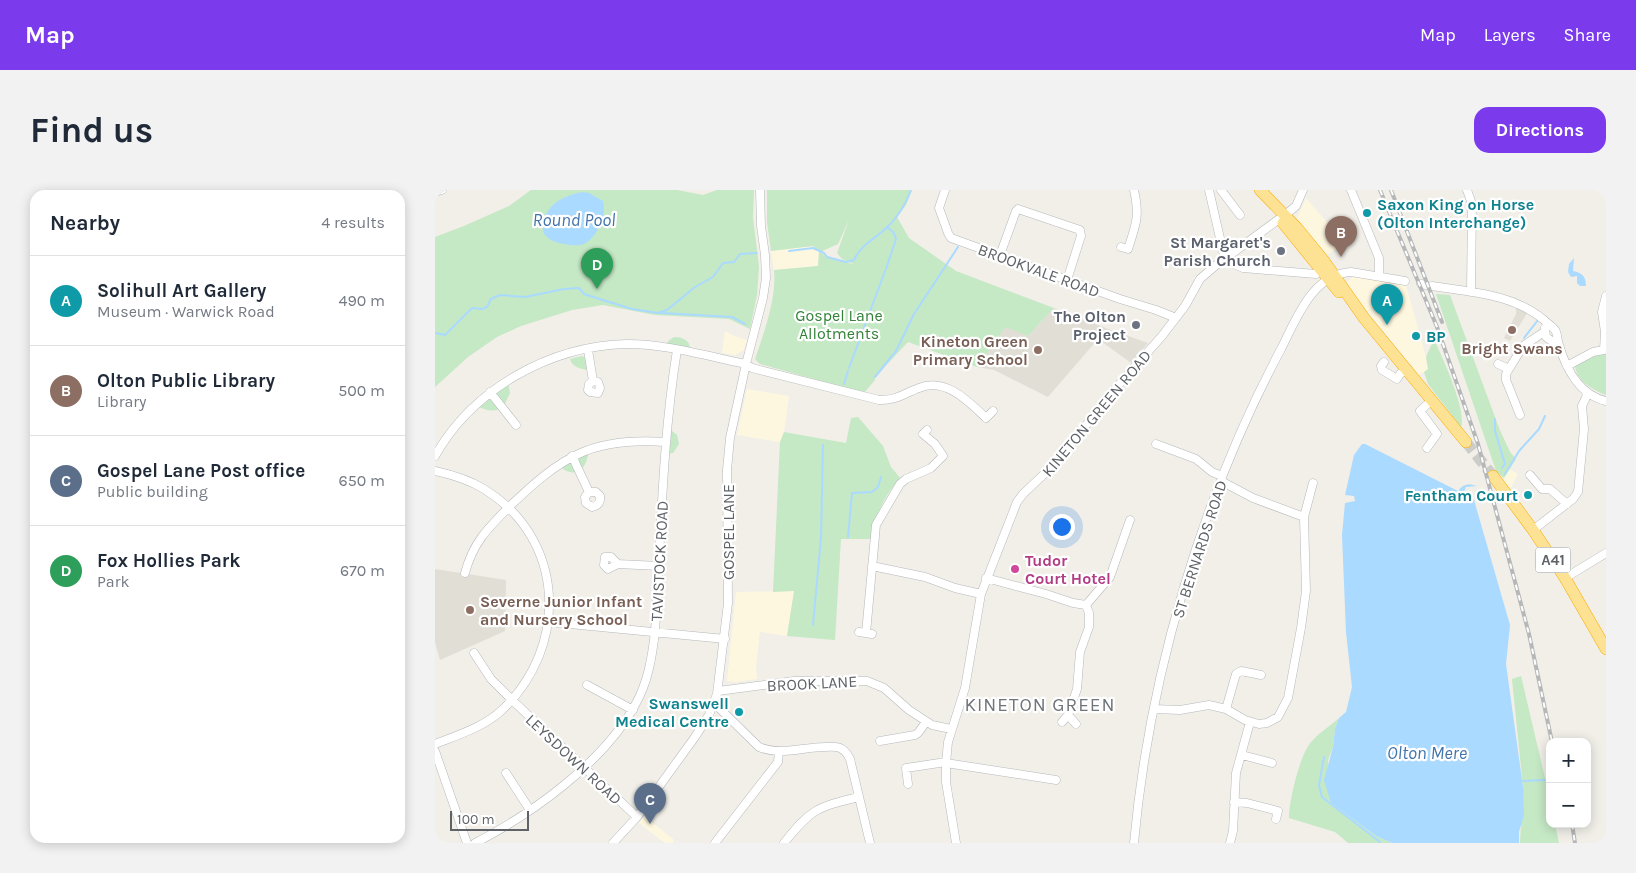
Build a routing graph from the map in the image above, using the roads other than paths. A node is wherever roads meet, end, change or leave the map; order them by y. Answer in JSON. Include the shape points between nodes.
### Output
{"nodes":[{"id":1,"x":442,"y":190,"type":"edge"},
{"id":2,"x":760,"y":190,"type":"edge"},
{"id":3,"x":945,"y":190,"type":"edge"},
{"id":4,"x":1134,"y":190,"type":"edge"},
{"id":5,"x":1209,"y":190,"type":"edge"},
{"id":6,"x":1221,"y":190,"type":"edge"},
{"id":7,"x":1253,"y":190,"type":"edge"},
{"id":8,"x":1260,"y":190,"type":"edge"},
{"id":9,"x":1303,"y":190,"type":"edge"},
{"id":10,"x":1351,"y":190,"type":"edge"},
{"id":11,"x":1467,"y":190,"type":"edge"},
{"id":12,"x":435,"y":192,"type":"edge"},
{"id":13,"x":1240,"y":215,"type":"dead end"},
{"id":14,"x":1282,"y":218,"type":"junction"},
{"id":15,"x":1121,"y":247,"type":"dead end"},
{"id":16,"x":1000,"y":255,"type":"junction"},
{"id":17,"x":1225,"y":260,"type":"junction"},
{"id":18,"x":1316,"y":274,"type":"dead end"},
{"id":19,"x":1379,"y":275,"type":"junction"},
{"id":20,"x":1331,"y":278,"type":"junction"},
{"id":21,"x":1067,"y":280,"type":"junction"},
{"id":22,"x":1471,"y":292,"type":"junction"},
{"id":23,"x":1606,"y":296,"type":"edge"},
{"id":24,"x":1176,"y":318,"type":"junction"},
{"id":25,"x":1549,"y":333,"type":"junction"},
{"id":26,"x":588,"y":350,"type":"junction"},
{"id":27,"x":677,"y":350,"type":"junction"},
{"id":28,"x":1384,"y":362,"type":"dead end"},
{"id":29,"x":746,"y":364,"type":"junction"},
{"id":30,"x":1498,"y":364,"type":"dead end"},
{"id":31,"x":1567,"y":366,"type":"junction"},
{"id":32,"x":1509,"y":369,"type":"junction"},
{"id":33,"x":1407,"y":370,"type":"junction"},
{"id":34,"x":593,"y":381,"type":"dead end"},
{"id":35,"x":490,"y":392,"type":"junction"},
{"id":36,"x":1588,"y":393,"type":"junction"},
{"id":37,"x":1432,"y":400,"type":"junction"},
{"id":38,"x":1606,"y":401,"type":"edge"},
{"id":39,"x":993,"y":411,"type":"dead end"},
{"id":40,"x":1520,"y":415,"type":"dead end"},
{"id":41,"x":517,"y":425,"type":"dead end"},
{"id":42,"x":927,"y":430,"type":"dead end"},
{"id":43,"x":665,"y":442,"type":"junction"},
{"id":44,"x":1466,"y":442,"type":"tunnel mouth"},
{"id":45,"x":1159,"y":448,"type":"dead end"},
{"id":46,"x":1427,"y":448,"type":"dead end"},
{"id":47,"x":435,"y":456,"type":"edge"},
{"id":48,"x":572,"y":456,"type":"junction"},
{"id":49,"x":435,"y":471,"type":"edge"},
{"id":50,"x":1530,"y":475,"type":"dead end"},
{"id":51,"x":1493,"y":476,"type":"tunnel mouth"},
{"id":52,"x":1222,"y":478,"type":"junction"},
{"id":53,"x":1313,"y":483,"type":"dead end"},
{"id":54,"x":589,"y":492,"type":"dead end"},
{"id":55,"x":1567,"y":504,"type":"junction"},
{"id":56,"x":508,"y":508,"type":"junction"},
{"id":57,"x":1304,"y":517,"type":"junction"},
{"id":58,"x":1130,"y":520,"type":"dead end"},
{"id":59,"x":1533,"y":530,"type":"junction"},
{"id":60,"x":1606,"y":553,"type":"edge"},
{"id":61,"x":617,"y":564,"type":"dead end"},
{"id":62,"x":659,"y":566,"type":"junction"},
{"id":63,"x":872,"y":566,"type":"junction"},
{"id":64,"x":465,"y":573,"type":"dead end"},
{"id":65,"x":986,"y":578,"type":"junction"},
{"id":66,"x":1565,"y":578,"type":"junction"},
{"id":67,"x":981,"y":594,"type":"junction"},
{"id":68,"x":1086,"y":605,"type":"junction"},
{"id":69,"x":549,"y":622,"type":"junction"},
{"id":70,"x":655,"y":632,"type":"junction"},
{"id":71,"x":866,"y":633,"type":"dead end"},
{"id":72,"x":725,"y":639,"type":"junction"},
{"id":73,"x":1606,"y":649,"type":"edge"},
{"id":74,"x":474,"y":653,"type":"dead end"},
{"id":75,"x":1257,"y":672,"type":"dead end"},
{"id":76,"x":587,"y":686,"type":"dead end"},
{"id":77,"x":718,"y":691,"type":"junction"},
{"id":78,"x":512,"y":700,"type":"junction"},
{"id":79,"x":714,"y":703,"type":"junction"},
{"id":80,"x":1154,"y":709,"type":"junction"},
{"id":81,"x":633,"y":710,"type":"junction"},
{"id":82,"x":1226,"y":710,"type":"junction"},
{"id":83,"x":1068,"y":716,"type":"junction"},
{"id":84,"x":926,"y":722,"type":"junction"},
{"id":85,"x":1062,"y":722,"type":"dead end"},
{"id":86,"x":1250,"y":722,"type":"junction"},
{"id":87,"x":1076,"y":724,"type":"dead end"},
{"id":88,"x":951,"y":729,"type":"junction"},
{"id":89,"x":880,"y":741,"type":"dead end"},
{"id":90,"x":435,"y":744,"type":"edge"},
{"id":91,"x":435,"y":751,"type":"edge"},
{"id":92,"x":779,"y":751,"type":"junction"},
{"id":93,"x":1241,"y":756,"type":"junction"},
{"id":94,"x":946,"y":762,"type":"junction"},
{"id":95,"x":1273,"y":762,"type":"dead end"},
{"id":96,"x":585,"y":768,"type":"junction"},
{"id":97,"x":506,"y":773,"type":"dead end"},
{"id":98,"x":1056,"y":780,"type":"dead end"},
{"id":99,"x":908,"y":784,"type":"dead end"},
{"id":100,"x":859,"y":797,"type":"junction"},
{"id":101,"x":1234,"y":802,"type":"junction"},
{"id":102,"x":530,"y":810,"type":"junction"},
{"id":103,"x":637,"y":817,"type":"junction"},
{"id":104,"x":1277,"y":819,"type":"dead end"},
{"id":105,"x":467,"y":843,"type":"edge"},
{"id":106,"x":475,"y":843,"type":"edge"},
{"id":107,"x":613,"y":843,"type":"edge"},
{"id":108,"x":715,"y":843,"type":"edge"},
{"id":109,"x":784,"y":843,"type":"edge"},
{"id":110,"x":870,"y":843,"type":"edge"},
{"id":111,"x":956,"y":843,"type":"edge"},
{"id":112,"x":1134,"y":843,"type":"edge"},
{"id":113,"x":1230,"y":843,"type":"edge"}],
"edges":[{"from":1,"to":12,"type":"street"},
{"from":2,"to":29,"type":"street","name":"GOSPEL LANE","via":[[766,278]]},
{"from":3,"to":16,"type":"street","name":"BROOKVALE ROAD","via":[[939,208],[949,236]]},
{"from":4,"to":15,"type":"street","via":[[1137,221],[1127,249]]},
{"from":5,"to":17,"type":"street"},
{"from":6,"to":13,"type":"street"},
{"from":7,"to":14,"type":"highway"},
{"from":8,"to":14,"type":"highway"},
{"from":9,"to":14,"type":"street","name":"KINETON GREEN ROAD","via":[[1296,206]]},
{"from":10,"to":19,"type":"street","via":[[1379,258]]},
{"from":11,"to":22,"type":"street","via":[[1472,204]]},
{"from":14,"to":17,"type":"street","name":"KINETON GREEN ROAD"},
{"from":14,"to":20,"type":"highway"},
{"from":16,"to":21,"type":"street","name":"BROOKVALE ROAD"},
{"from":16,"to":21,"type":"street","via":[[1018,209],[1080,230]]},
{"from":17,"to":18,"type":"street","via":[[1247,268]]},
{"from":17,"to":24,"type":"street","name":"KINETON GREEN ROAD","via":[[1200,279]]},
{"from":19,"to":20,"type":"street","via":[[1351,272]]},
{"from":19,"to":22,"type":"street"},
{"from":20,"to":33,"type":"highway","via":[[1347,302]]},
{"from":20,"to":52,"type":"street","name":"ST BERNARDS ROAD","via":[[1315,290],[1284,343],[1246,419]]},
{"from":21,"to":24,"type":"street","name":"BROOKVALE ROAD"},
{"from":22,"to":25,"type":"street","via":[[1517,303],[1542,319]]},
{"from":23,"to":31,"type":"street","via":[[1602,312],[1604,350],[1593,352]]},
{"from":24,"to":65,"type":"street","name":"KINETON GREEN ROAD","via":[[1059,460],[1017,502]]},
{"from":25,"to":31,"type":"street","via":[[1559,346]]},
{"from":25,"to":32,"type":"street","via":[[1523,346]]},
{"from":26,"to":27,"type":"street","via":[[627,344]]},
{"from":26,"to":34,"type":"street"},
{"from":26,"to":35,"type":"street","via":[[530,368]]},
{"from":27,"to":29,"type":"street"},
{"from":27,"to":43,"type":"street","name":"TAVISTOCK ROAD"},
{"from":28,"to":33,"type":"street","via":[[1382,370],[1397,379]]},
{"from":29,"to":39,"type":"street","via":[[879,400],[895,399],[920,387],[946,388],[963,397],[987,418]]},
{"from":29,"to":72,"type":"street","name":"GOSPEL LANE","via":[[733,422],[727,470]]},
{"from":30,"to":32,"type":"street"},
{"from":31,"to":36,"type":"street"},
{"from":32,"to":40,"type":"street","via":[[1506,380],[1513,407]]},
{"from":33,"to":37,"type":"highway"},
{"from":35,"to":41,"type":"street"},
{"from":35,"to":47,"type":"street","via":[[459,423]]},
{"from":36,"to":38,"type":"street"},
{"from":36,"to":55,"type":"street","via":[[1582,406],[1584,429],[1578,492]]},
{"from":37,"to":44,"type":"highway"},
{"from":37,"to":46,"type":"street","via":[[1420,410],[1437,434]]},
{"from":42,"to":63,"type":"street","via":[[923,434],[943,456],[931,468],[906,479],[897,488],[876,525]]},
{"from":43,"to":48,"type":"street","via":[[634,440]]},
{"from":43,"to":62,"type":"street","name":"TAVISTOCK ROAD"},
{"from":45,"to":52,"type":"street","via":[[1196,459]]},
{"from":48,"to":54,"type":"street"},
{"from":48,"to":56,"type":"street","via":[[543,476]]},
{"from":49,"to":56,"type":"street","via":[[473,483]]},
{"from":50,"to":55,"type":"street","via":[[1542,488],[1550,489]]},
{"from":51,"to":59,"type":"highway","number":"A41"},
{"from":52,"to":57,"type":"street","via":[[1253,498]]},
{"from":52,"to":80,"type":"street","name":"ST BERNARDS ROAD","via":[[1182,596]]},
{"from":53,"to":57,"type":"street"},
{"from":55,"to":59,"type":"street"},
{"from":56,"to":64,"type":"street","via":[[482,534]]},
{"from":56,"to":69,"type":"street","via":[[525,527],[544,566],[550,602]]},
{"from":57,"to":86,"type":"street","via":[[1305,590],[1288,698],[1279,717],[1273,721]]},
{"from":58,"to":68,"type":"street","via":[[1110,577]]},
{"from":59,"to":66,"type":"highway","number":"A41"},
{"from":60,"to":66,"type":"street"},
{"from":61,"to":62,"type":"street"},
{"from":62,"to":70,"type":"street","name":"TAVISTOCK ROAD"},
{"from":63,"to":67,"type":"street","via":[[925,577]]},
{"from":63,"to":71,"type":"street"},
{"from":65,"to":67,"type":"street","name":"KINETON GREEN ROAD"},
{"from":65,"to":68,"type":"street"},
{"from":66,"to":73,"type":"highway","number":"A41"},
{"from":67,"to":88,"type":"street","name":"KINETON GREEN ROAD","via":[[965,688]]},
{"from":68,"to":83,"type":"street","via":[[1089,627],[1080,652],[1077,688]]},
{"from":69,"to":70,"type":"street"},
{"from":69,"to":78,"type":"street","via":[[534,670]]},
{"from":70,"to":72,"type":"street"},
{"from":70,"to":81,"type":"street","name":"TAVISTOCK ROAD","via":[[653,653]]},
{"from":72,"to":77,"type":"street","name":"GOSPEL LANE"},
{"from":74,"to":78,"type":"street","name":"LEYSDOWN ROAD","via":[[491,679]]},
{"from":75,"to":82,"type":"street","via":[[1241,671],[1236,674]]},
{"from":76,"to":81,"type":"street"},
{"from":77,"to":79,"type":"street","name":"GOSPEL LANE"},
{"from":77,"to":84,"type":"street","name":"BROOK LANE","via":[[787,682],[861,680],[885,688]]},
{"from":78,"to":90,"type":"street","via":[[484,724]]},
{"from":78,"to":96,"type":"street","name":"LEYSDOWN ROAD"},
{"from":79,"to":92,"type":"street","via":[[759,747]]},
{"from":79,"to":103,"type":"street","name":"GOSPEL LANE","via":[[695,737]]},
{"from":80,"to":82,"type":"street","via":[[1180,710],[1209,705]]},
{"from":80,"to":112,"type":"street","name":"ST BERNARDS ROAD"},
{"from":81,"to":96,"type":"street","name":"TAVISTOCK ROAD"},
{"from":82,"to":86,"type":"street"},
{"from":83,"to":85,"type":"street"},
{"from":83,"to":87,"type":"street"},
{"from":84,"to":88,"type":"street","name":"BROOK LANE"},
{"from":84,"to":89,"type":"street","via":[[915,735]]},
{"from":86,"to":93,"type":"street"},
{"from":88,"to":94,"type":"street","name":"KINETON GREEN ROAD"},
{"from":91,"to":105,"type":"street"},
{"from":92,"to":100,"type":"street","via":[[841,748],[850,759]]},
{"from":92,"to":108,"type":"street","via":[[778,762]]},
{"from":93,"to":95,"type":"street"},
{"from":93,"to":101,"type":"street"},
{"from":94,"to":98,"type":"street"},
{"from":94,"to":99,"type":"street","via":[[906,768]]},
{"from":94,"to":111,"type":"street","name":"KINETON GREEN ROAD"},
{"from":96,"to":102,"type":"street","name":"TAVISTOCK ROAD"},
{"from":96,"to":103,"type":"street","name":"LEYSDOWN ROAD"},
{"from":97,"to":102,"type":"street"},
{"from":100,"to":109,"type":"street","via":[[812,812]]},
{"from":100,"to":110,"type":"street"},
{"from":101,"to":104,"type":"street","via":[[1278,811]]},
{"from":101,"to":113,"type":"street"},
{"from":102,"to":106,"type":"street","name":"TAVISTOCK ROAD"},
{"from":103,"to":107,"type":"street","name":"GOSPEL LANE"}]}
